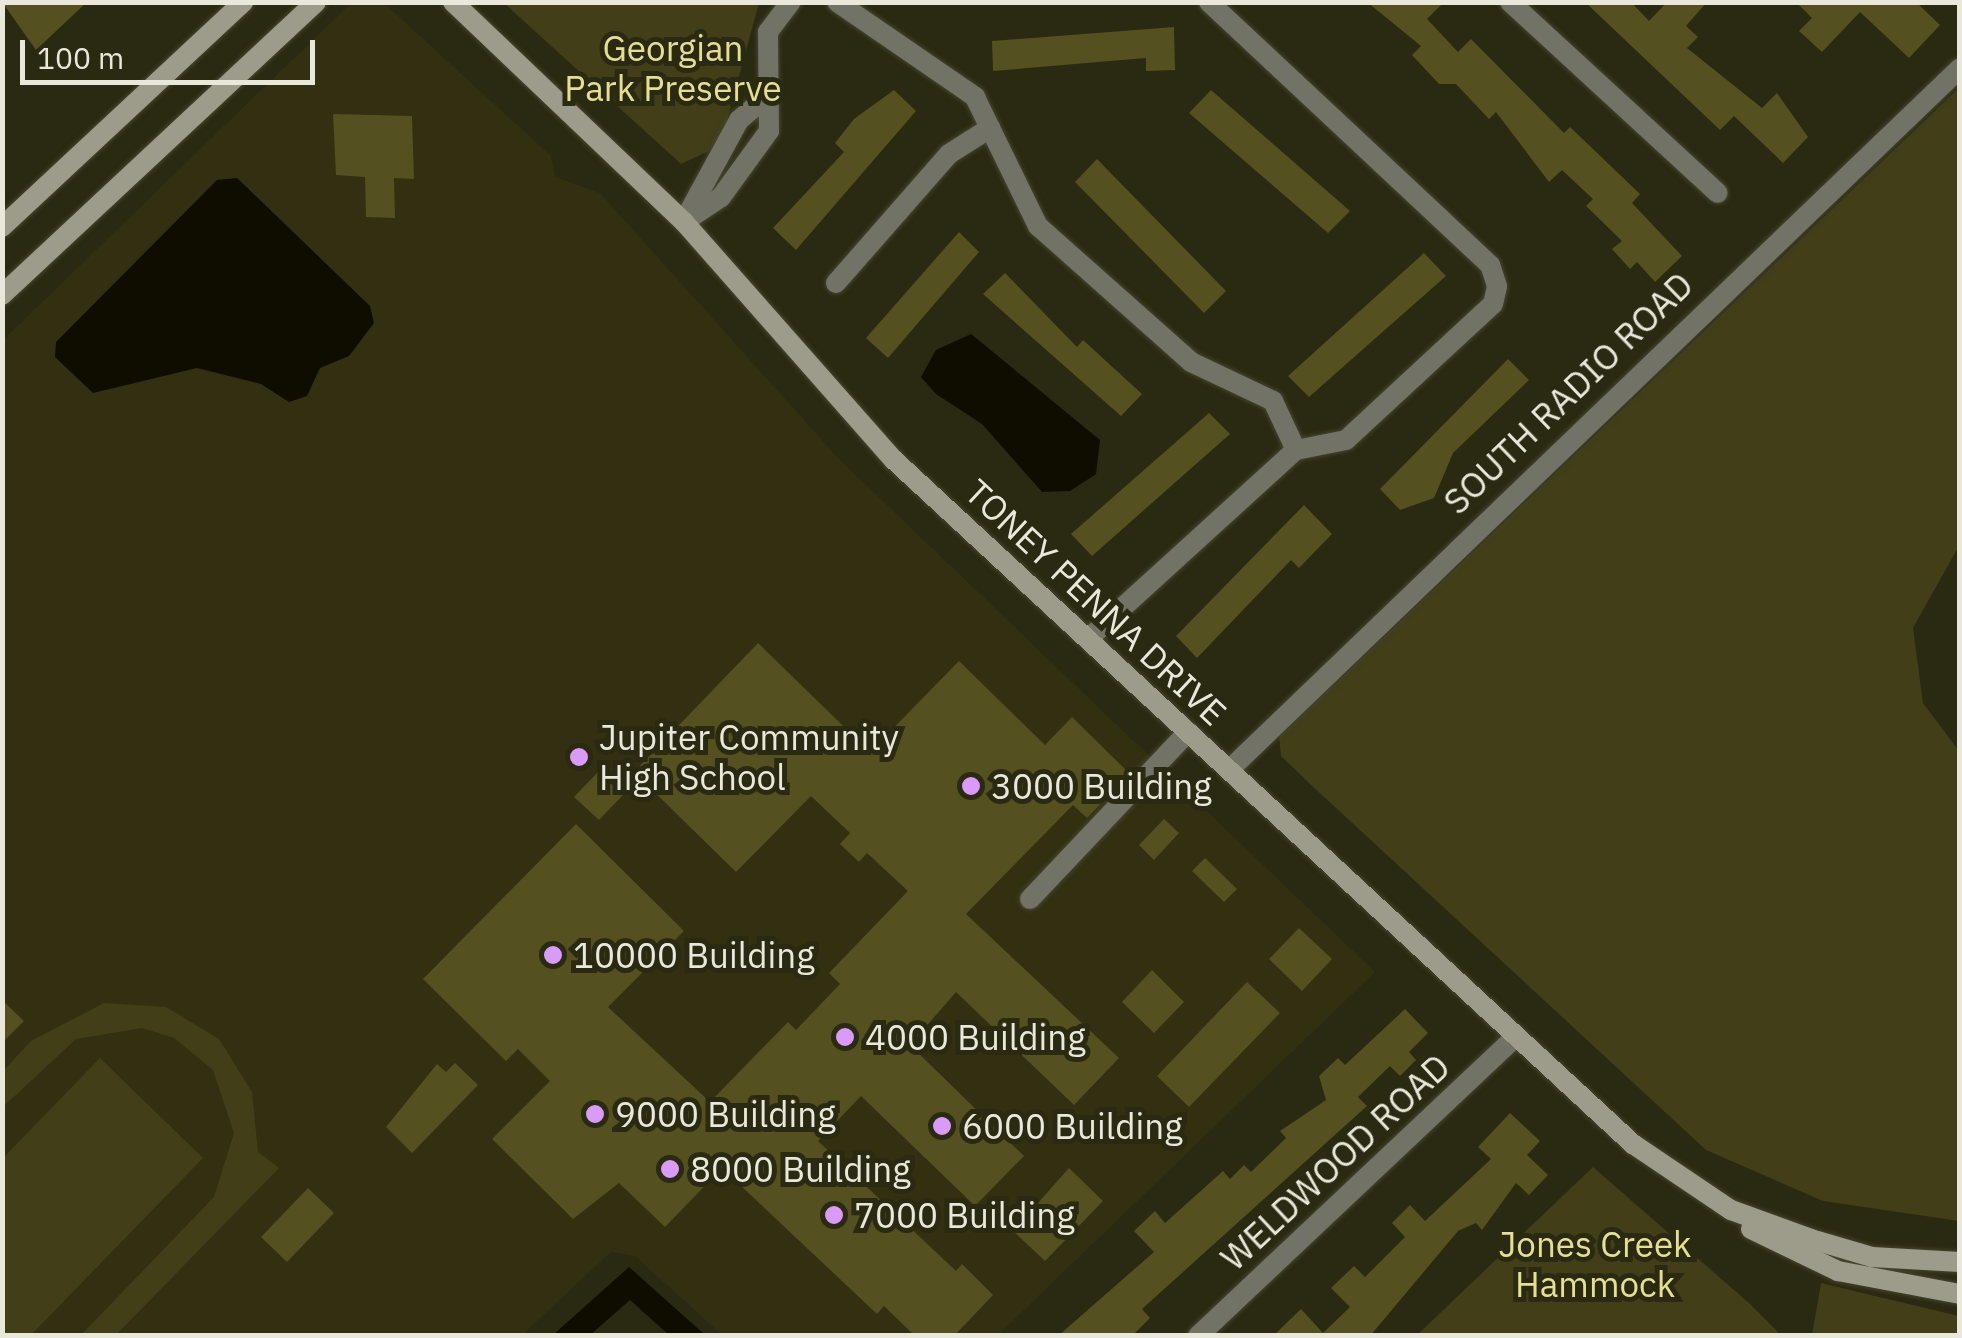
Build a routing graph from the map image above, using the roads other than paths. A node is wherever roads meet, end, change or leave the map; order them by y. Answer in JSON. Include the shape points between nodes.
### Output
{"nodes":[{"id":1,"x":244,"y":2,"type":"edge"},
{"id":2,"x":316,"y":2,"type":"edge"},
{"id":3,"x":453,"y":2,"type":"edge"},
{"id":4,"x":791,"y":2,"type":"edge"},
{"id":5,"x":836,"y":2,"type":"edge"},
{"id":6,"x":1209,"y":2,"type":"edge"},
{"id":7,"x":1510,"y":2,"type":"edge"},
{"id":8,"x":870,"y":10,"type":"edge"},
{"id":9,"x":1960,"y":68,"type":"edge"},
{"id":10,"x":990,"y":128,"type":"junction"},
{"id":11,"x":1718,"y":193,"type":"dead end"},
{"id":12,"x":684,"y":222,"type":"junction"},
{"id":13,"x":2,"y":227,"type":"edge"},
{"id":14,"x":836,"y":283,"type":"dead end"},
{"id":15,"x":2,"y":295,"type":"edge"},
{"id":16,"x":1296,"y":450,"type":"junction"},
{"id":17,"x":1088,"y":639,"type":"junction"},
{"id":18,"x":1188,"y":732,"type":"junction"},
{"id":19,"x":1229,"y":770,"type":"junction"},
{"id":20,"x":1030,"y":899,"type":"dead end"},
{"id":21,"x":1516,"y":1036,"type":"junction"},
{"id":22,"x":1731,"y":1210,"type":"junction"},
{"id":23,"x":1960,"y":1262,"type":"edge"},
{"id":24,"x":1960,"y":1294,"type":"edge"},
{"id":25,"x":1198,"y":1336,"type":"edge"}],
"edges":[{"from":1,"to":13,"type":"street"},
{"from":2,"to":15,"type":"street"},
{"from":3,"to":12,"type":"street","name":"TONEY PENNA DRIVE"},
{"from":4,"to":12,"type":"street","via":[[768,32],[764,100],[739,120]]},
{"from":5,"to":8,"type":"street"},
{"from":6,"to":16,"type":"street","via":[[1490,264],[1496,286],[1493,304],[1346,440]]},
{"from":7,"to":11,"type":"street"},
{"from":8,"to":10,"type":"street","via":[[974,97]]},
{"from":9,"to":19,"type":"street","name":"SOUTH RADIO ROAD"},
{"from":10,"to":14,"type":"street","via":[[949,154]]},
{"from":10,"to":16,"type":"street","via":[[1038,226],[1191,362],[1273,401]]},
{"from":12,"to":17,"type":"street","name":"TONEY PENNA DRIVE","via":[[894,460]]},
{"from":16,"to":17,"type":"street"},
{"from":17,"to":18,"type":"street","name":"TONEY PENNA DRIVE"},
{"from":18,"to":19,"type":"street","name":"TONEY PENNA DRIVE"},
{"from":18,"to":20,"type":"street"},
{"from":19,"to":21,"type":"street","name":"TONEY PENNA DRIVE"},
{"from":21,"to":22,"type":"street","name":"TONEY PENNA DRIVE","via":[[1633,1144]]},
{"from":21,"to":25,"type":"street","name":"WELDWOOD ROAD"},
{"from":22,"to":23,"type":"street","name":"TONEY PENNA DRIVE","via":[[1854,1254]]},
{"from":22,"to":24,"type":"street","name":"TONEY PENNA DRIVE","via":[[1754,1232],[1838,1271]]}]}
